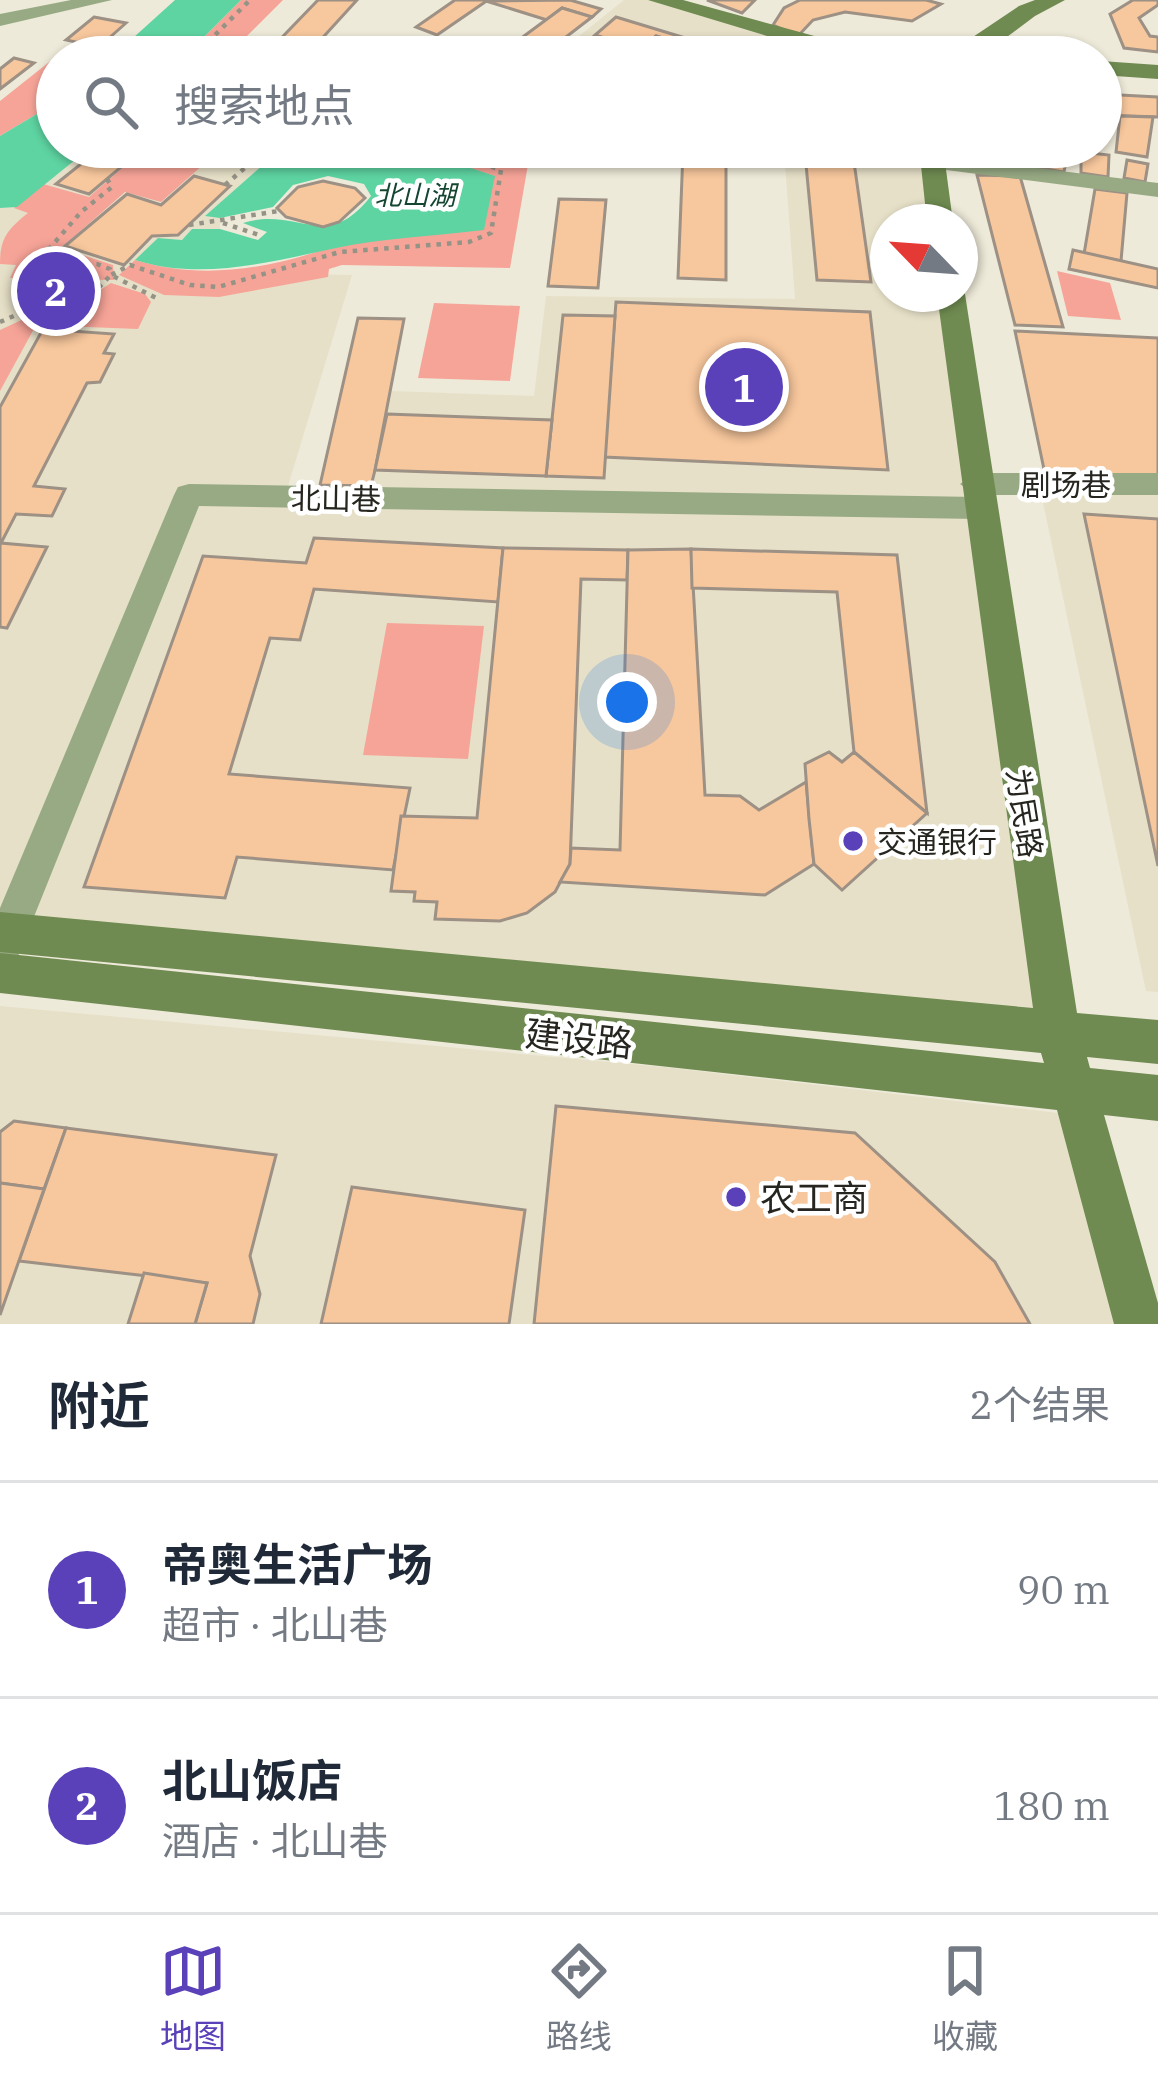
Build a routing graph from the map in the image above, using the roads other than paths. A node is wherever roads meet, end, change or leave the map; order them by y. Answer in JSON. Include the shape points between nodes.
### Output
{"nodes":[{"id":1,"x":102,"y":0,"type":"edge"},
{"id":2,"x":659,"y":0,"type":"edge"},
{"id":3,"x":1054,"y":0,"type":"edge"},
{"id":4,"x":0,"y":20,"type":"edge"},
{"id":5,"x":788,"y":36,"type":"edge"},
{"id":6,"x":990,"y":36,"type":"edge"},
{"id":7,"x":1122,"y":69,"type":"edge"},
{"id":8,"x":1158,"y":72,"type":"edge"},
{"id":9,"x":933,"y":168,"type":"edge"},
{"id":10,"x":1019,"y":168,"type":"edge"},
{"id":11,"x":1158,"y":190,"type":"edge"},
{"id":12,"x":938,"y":204,"type":"edge"},
{"id":13,"x":953,"y":312,"type":"edge"},
{"id":14,"x":1158,"y":484,"type":"edge"},
{"id":15,"x":977,"y":496,"type":"junction"},
{"id":16,"x":2,"y":948,"type":"edge"},
{"id":17,"x":1058,"y":1033,"type":"junction"},
{"id":18,"x":1158,"y":1042,"type":"edge"},
{"id":19,"x":1072,"y":1092,"type":"junction"},
{"id":20,"x":1158,"y":1098,"type":"edge"},
{"id":21,"x":1139,"y":1324,"type":"edge"}],
"edges":[{"from":1,"to":4,"type":"street"},
{"from":2,"to":5,"type":"street"},
{"from":3,"to":6,"type":"street"},
{"from":7,"to":8,"type":"street"},
{"from":9,"to":12,"type":"street"},
{"from":10,"to":11,"type":"street"},
{"from":13,"to":15,"type":"street","name":"为民路"},
{"from":14,"to":15,"type":"street","name":"剧场巷"},
{"from":15,"to":16,"type":"street","name":"北山巷","via":[[189,495]]},
{"from":15,"to":17,"type":"street","name":"为民路"},
{"from":16,"to":17,"type":"street","name":"建设路"},
{"from":16,"to":19,"type":"street","name":"建设路"},
{"from":17,"to":18,"type":"street","name":"建设路"},
{"from":17,"to":19,"type":"street","name":"为民路"},
{"from":19,"to":20,"type":"street","name":"建设路"},
{"from":19,"to":21,"type":"street","name":"为民路"}]}
